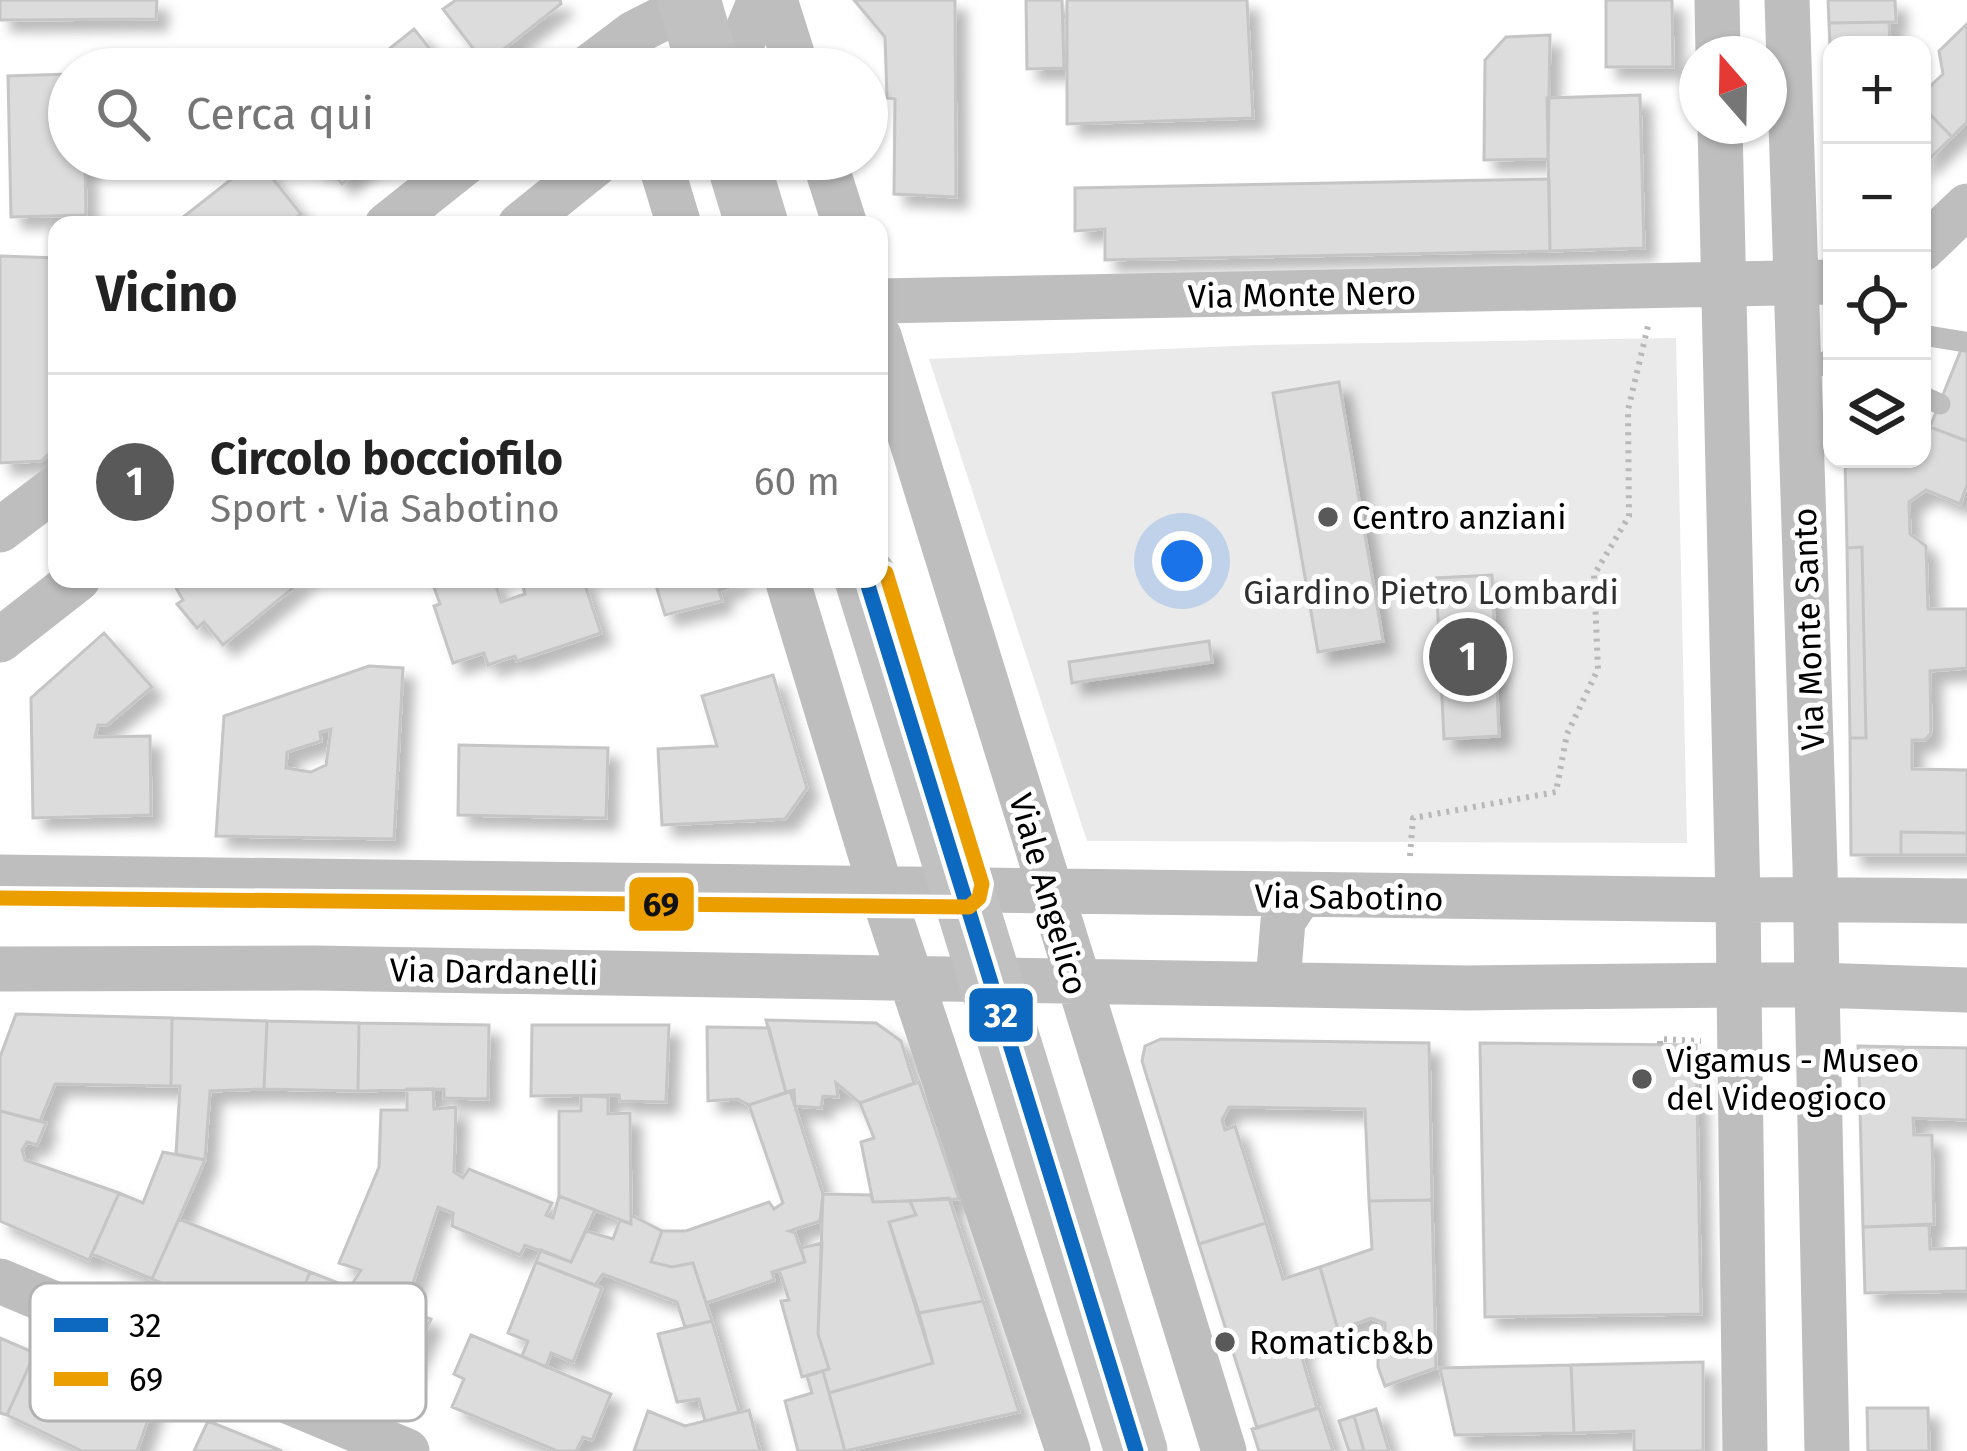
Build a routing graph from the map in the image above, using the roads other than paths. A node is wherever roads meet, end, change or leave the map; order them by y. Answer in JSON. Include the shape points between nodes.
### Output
{"nodes":[{"id":1,"x":760,"y":0,"type":"edge"},
{"id":2,"x":776,"y":0,"type":"edge"},
{"id":3,"x":1717,"y":0,"type":"edge"},
{"id":4,"x":1787,"y":0,"type":"edge"},
{"id":5,"x":692,"y":2,"type":"edge"},
{"id":6,"x":621,"y":36,"type":"edge"},
{"id":7,"x":1718,"y":36,"type":"edge"},
{"id":8,"x":704,"y":48,"type":"edge"},
{"id":9,"x":737,"y":48,"type":"edge"},
{"id":10,"x":791,"y":48,"type":"edge"},
{"id":11,"x":1721,"y":144,"type":"edge"},
{"id":12,"x":444,"y":180,"type":"edge"},
{"id":13,"x":574,"y":180,"type":"edge"},
{"id":14,"x":665,"y":180,"type":"edge"},
{"id":15,"x":743,"y":180,"type":"edge"},
{"id":16,"x":831,"y":180,"type":"edge"},
{"id":17,"x":1967,"y":206,"type":"edge"},
{"id":18,"x":398,"y":216,"type":"edge"},
{"id":19,"x":531,"y":216,"type":"edge"},
{"id":20,"x":676,"y":216,"type":"edge"},
{"id":21,"x":754,"y":216,"type":"edge"},
{"id":22,"x":842,"y":216,"type":"edge"},
{"id":23,"x":1931,"y":240,"type":"edge"},
{"id":24,"x":1815,"y":283,"type":"edge"},
{"id":25,"x":1725,"y":287,"type":"junction"},
{"id":26,"x":888,"y":301,"type":"edge"},
{"id":27,"x":1931,"y":336,"type":"edge"},
{"id":28,"x":1965,"y":342,"type":"edge"},
{"id":29,"x":888,"y":365,"type":"edge"},
{"id":30,"x":1821,"y":368,"type":"edge"},
{"id":31,"x":48,"y":494,"type":"edge"},
{"id":32,"x":0,"y":530,"type":"edge"},
{"id":33,"x":66,"y":588,"type":"edge"},
{"id":34,"x":790,"y":588,"type":"edge"},
{"id":35,"x":869,"y":588,"type":"edge"},
{"id":36,"x":0,"y":640,"type":"edge"},
{"id":37,"x":0,"y":877,"type":"edge"},
{"id":38,"x":880,"y":886,"type":"junction"},
{"id":39,"x":961,"y":888,"type":"junction"},
{"id":40,"x":1050,"y":892,"type":"junction"},
{"id":41,"x":1299,"y":897,"type":"junction"},
{"id":42,"x":1816,"y":899,"type":"junction"},
{"id":43,"x":1738,"y":900,"type":"junction"},
{"id":44,"x":1967,"y":901,"type":"edge"},
{"id":45,"x":0,"y":969,"type":"edge"},
{"id":46,"x":988,"y":977,"type":"junction"},
{"id":47,"x":910,"y":978,"type":"junction"},
{"id":48,"x":1074,"y":979,"type":"junction"},
{"id":49,"x":1278,"y":983,"type":"junction"},
{"id":50,"x":1739,"y":985,"type":"junction"},
{"id":51,"x":1817,"y":985,"type":"junction"},
{"id":52,"x":1967,"y":990,"type":"edge"},
{"id":53,"x":0,"y":1281,"type":"edge"},
{"id":54,"x":30,"y":1294,"type":"edge"},
{"id":55,"x":335,"y":1421,"type":"edge"},
{"id":56,"x":1064,"y":1450,"type":"edge"},
{"id":57,"x":407,"y":1451,"type":"edge"},
{"id":58,"x":1136,"y":1451,"type":"edge"},
{"id":59,"x":1224,"y":1451,"type":"edge"},
{"id":60,"x":1745,"y":1451,"type":"edge"},
{"id":61,"x":1827,"y":1451,"type":"edge"}],
"edges":[{"from":1,"to":9,"type":"street"},
{"from":2,"to":10,"type":"street"},
{"from":3,"to":7,"type":"street"},
{"from":4,"to":24,"type":"street","name":"Via Monte Santo"},
{"from":5,"to":6,"type":"street"},
{"from":5,"to":8,"type":"street"},
{"from":11,"to":25,"type":"street"},
{"from":12,"to":18,"type":"street"},
{"from":13,"to":19,"type":"street"},
{"from":14,"to":20,"type":"street"},
{"from":15,"to":21,"type":"street"},
{"from":16,"to":22,"type":"street"},
{"from":17,"to":23,"type":"street"},
{"from":24,"to":25,"type":"street","name":"Via Monte Nero"},
{"from":24,"to":30,"type":"street","name":"Via Monte Santo"},
{"from":25,"to":26,"type":"street","name":"Via Monte Nero"},
{"from":25,"to":43,"type":"street"},
{"from":27,"to":28,"type":"lane"},
{"from":29,"to":40,"type":"street","name":"Viale Angelico"},
{"from":30,"to":42,"type":"street","name":"Via Monte Santo"},
{"from":31,"to":32,"type":"street"},
{"from":33,"to":36,"type":"street"},
{"from":34,"to":38,"type":"street"},
{"from":35,"to":39,"type":"street"},
{"from":37,"to":38,"type":"street"},
{"from":38,"to":39,"type":"street"},
{"from":38,"to":47,"type":"street"},
{"from":39,"to":40,"type":"street","name":"Via Sabotino"},
{"from":39,"to":46,"type":"street"},
{"from":40,"to":41,"type":"street","name":"Via Sabotino"},
{"from":40,"to":48,"type":"street","name":"Viale Angelico"},
{"from":41,"to":43,"type":"street","name":"Via Sabotino"},
{"from":41,"to":49,"type":"street","via":[[1283,921]]},
{"from":42,"to":43,"type":"street","name":"Via Sabotino"},
{"from":42,"to":44,"type":"street"},
{"from":42,"to":51,"type":"street","name":"Via Monte Santo"},
{"from":43,"to":50,"type":"street"},
{"from":45,"to":47,"type":"street","name":"Via Dardanelli"},
{"from":46,"to":47,"type":"street","name":"Via Dardanelli"},
{"from":46,"to":48,"type":"street"},
{"from":46,"to":58,"type":"street"},
{"from":47,"to":56,"type":"street"},
{"from":48,"to":49,"type":"street"},
{"from":48,"to":59,"type":"street","name":"Viale Angelico"},
{"from":49,"to":50,"type":"street"},
{"from":50,"to":51,"type":"street"},
{"from":50,"to":60,"type":"street"},
{"from":51,"to":52,"type":"street"},
{"from":51,"to":61,"type":"street"},
{"from":53,"to":54,"type":"street"},
{"from":55,"to":57,"type":"street"}]}
